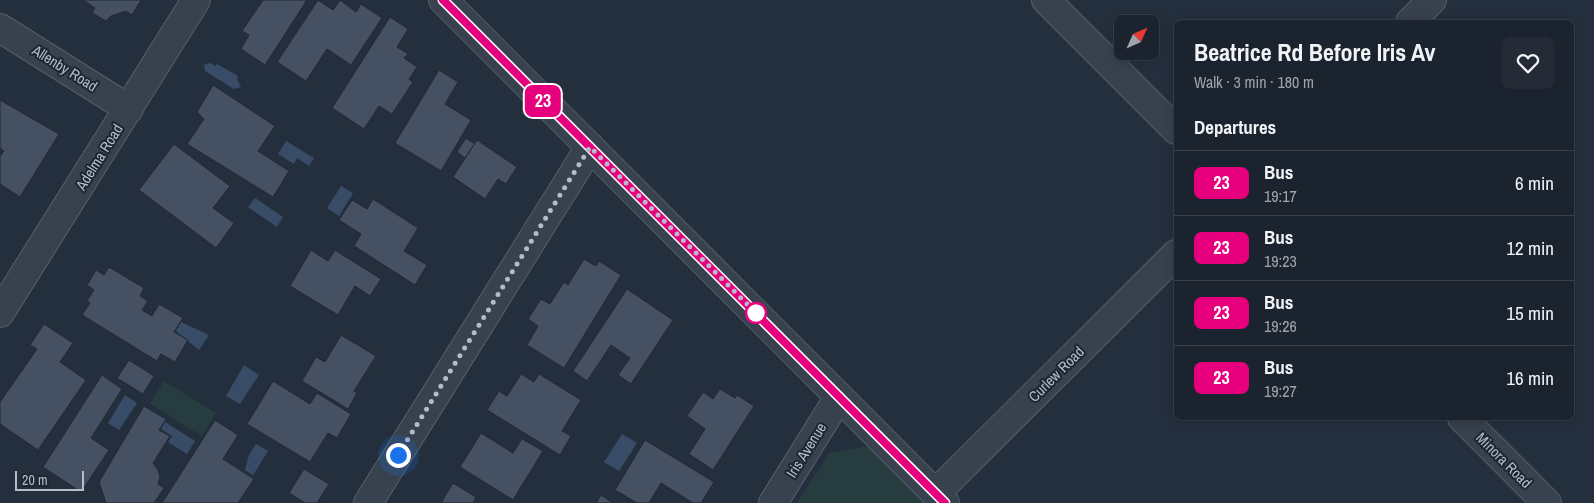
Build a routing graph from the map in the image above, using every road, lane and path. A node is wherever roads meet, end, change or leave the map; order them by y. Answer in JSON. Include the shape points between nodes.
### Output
{"nodes":[{"id":1,"x":196,"y":0,"type":"edge"},
{"id":2,"x":443,"y":0,"type":"edge"},
{"id":3,"x":1046,"y":0,"type":"edge"},
{"id":4,"x":1432,"y":0,"type":"edge"},
{"id":5,"x":1412,"y":20,"type":"edge"},
{"id":6,"x":0,"y":28,"type":"edge"},
{"id":7,"x":129,"y":109,"type":"junction"},
{"id":8,"x":1174,"y":128,"type":"edge"},
{"id":9,"x":590,"y":147,"type":"junction"},
{"id":10,"x":1174,"y":256,"type":"edge"},
{"id":11,"x":0,"y":313,"type":"edge"},
{"id":12,"x":839,"y":397,"type":"junction"},
{"id":13,"x":1464,"y":420,"type":"edge"},
{"id":14,"x":940,"y":498,"type":"edge"},
{"id":15,"x":368,"y":503,"type":"edge"},
{"id":16,"x":773,"y":503,"type":"edge"},
{"id":17,"x":1547,"y":503,"type":"edge"}],
"edges":[{"from":1,"to":7,"type":"street","name":"Adelma Road"},
{"from":2,"to":9,"type":"street"},
{"from":3,"to":8,"type":"street"},
{"from":4,"to":5,"type":"street"},
{"from":6,"to":7,"type":"street","name":"Allenby Road"},
{"from":7,"to":11,"type":"street","name":"Adelma Road"},
{"from":9,"to":12,"type":"street"},
{"from":9,"to":15,"type":"street"},
{"from":10,"to":14,"type":"street","name":"Curlew Road"},
{"from":12,"to":14,"type":"street"},
{"from":12,"to":16,"type":"street","name":"Iris Avenue"},
{"from":13,"to":17,"type":"street","name":"Minora Road"}]}
